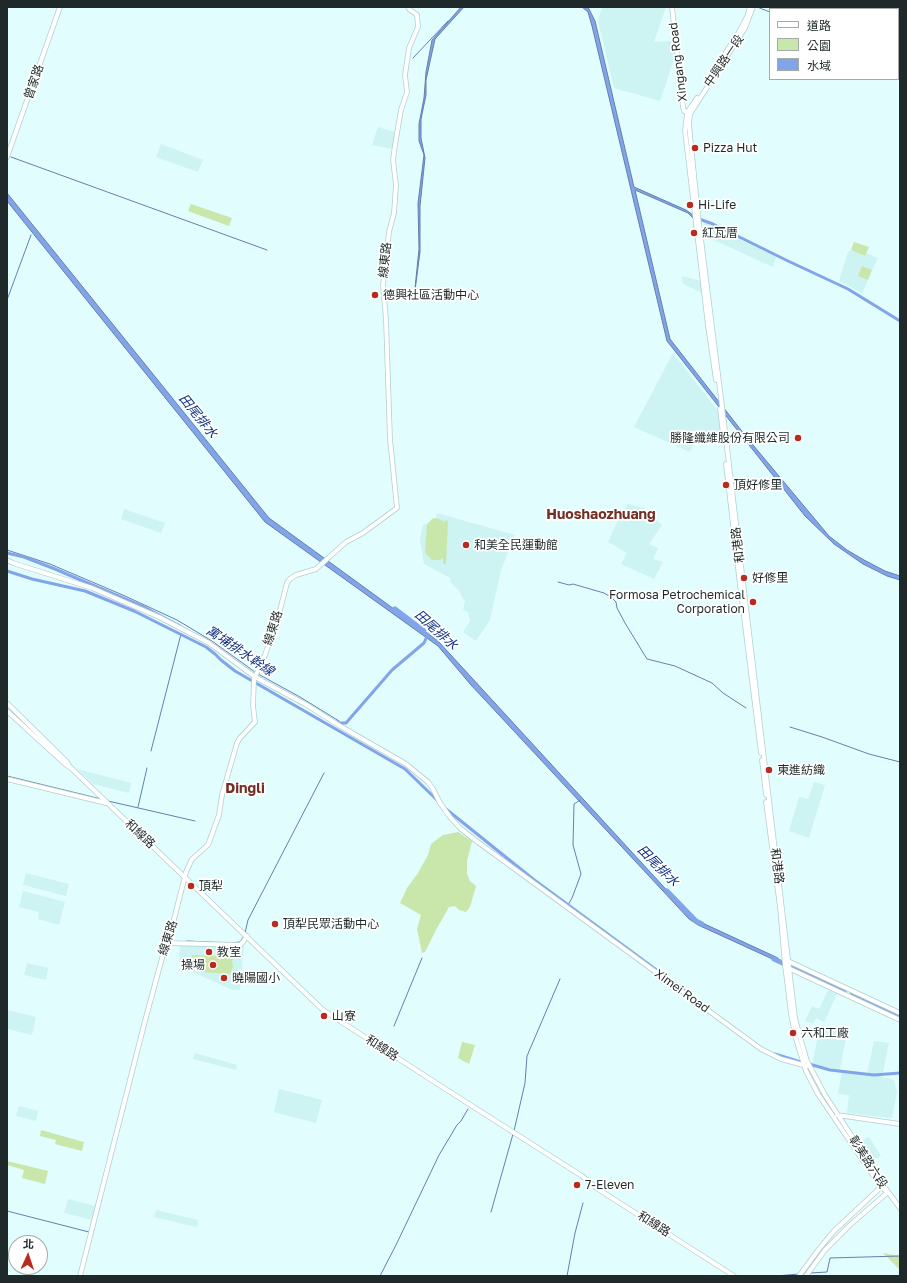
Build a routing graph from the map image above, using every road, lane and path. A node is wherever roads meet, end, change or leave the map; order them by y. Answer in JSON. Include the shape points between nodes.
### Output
{"nodes":[{"id":1,"x":60,"y":7,"type":"edge"},
{"id":2,"x":410,"y":7,"type":"edge"},
{"id":3,"x":672,"y":7,"type":"edge"},
{"id":4,"x":750,"y":7,"type":"edge"},
{"id":5,"x":753,"y":7,"type":"edge"},
{"id":6,"x":689,"y":114,"type":"junction"},
{"id":7,"x":7,"y":156,"type":"edge"},
{"id":8,"x":7,"y":560,"type":"edge"},
{"id":9,"x":255,"y":677,"type":"junction"},
{"id":10,"x":7,"y":703,"type":"edge"},
{"id":11,"x":7,"y":711,"type":"edge"},
{"id":12,"x":71,"y":768,"type":"junction"},
{"id":13,"x":7,"y":779,"type":"edge"},
{"id":14,"x":106,"y":803,"type":"junction"},
{"id":15,"x":185,"y":877,"type":"junction"},
{"id":16,"x":247,"y":936,"type":"junction"},
{"id":17,"x":168,"y":943,"type":"junction"},
{"id":18,"x":787,"y":964,"type":"junction"},
{"id":19,"x":900,"y":1013,"type":"edge"},
{"id":20,"x":900,"y":1020,"type":"edge"},
{"id":21,"x":807,"y":1064,"type":"junction"},
{"id":22,"x":823,"y":1091,"type":"junction"},
{"id":23,"x":818,"y":1094,"type":"junction"},
{"id":24,"x":832,"y":1115,"type":"junction"},
{"id":25,"x":838,"y":1116,"type":"junction"},
{"id":26,"x":900,"y":1124,"type":"edge"},
{"id":27,"x":883,"y":1186,"type":"junction"},
{"id":28,"x":888,"y":1192,"type":"junction"},
{"id":29,"x":900,"y":1208,"type":"edge"},
{"id":30,"x":80,"y":1276,"type":"edge"},
{"id":31,"x":734,"y":1276,"type":"edge"},
{"id":32,"x":799,"y":1276,"type":"edge"},
{"id":33,"x":806,"y":1276,"type":"edge"}],
"edges":[{"from":1,"to":7,"type":"street","name":"曾家路"},
{"from":2,"to":9,"type":"street","name":"線東路","via":[[409,9],[417,15],[418,23],[409,48],[405,75],[407,92],[401,110],[394,152],[395,199],[388,232],[383,285],[390,439],[397,508],[346,542],[316,569],[290,579]]},
{"from":3,"to":6,"type":"street","name":"Xingang Road","via":[[682,101],[684,111]]},
{"from":4,"to":6,"type":"street","name":"中興路一段","via":[[739,32]]},
{"from":5,"to":6,"type":"street","name":"中興路一段","via":[[745,28]]},
{"from":6,"to":18,"type":"street","name":"和港路","via":[[696,215]]},
{"from":8,"to":9,"type":"street","name":"Ximei Road","via":[[92,588],[159,617],[209,643]]},
{"from":9,"to":15,"type":"street","name":"線東路","via":[[252,706],[255,722],[237,743],[219,815],[208,845],[192,859]]},
{"from":9,"to":21,"type":"street","name":"Ximei Road","via":[[406,764],[428,782],[440,803],[460,828],[475,840],[761,1049],[781,1060]]},
{"from":10,"to":12,"type":"street","via":[[68,762]]},
{"from":11,"to":12,"type":"street"},
{"from":12,"to":14,"type":"street","name":"和線路"},
{"from":13,"to":14,"type":"street"},
{"from":14,"to":15,"type":"street","name":"和線路"},
{"from":15,"to":16,"type":"street","name":"和線路"},
{"from":15,"to":17,"type":"street","name":"線東路"},
{"from":16,"to":17,"type":"street","via":[[240,945]]},
{"from":16,"to":31,"type":"street","name":"和線路","via":[[324,1010]]},
{"from":17,"to":30,"type":"street","name":"線東路","via":[[145,1021]]},
{"from":18,"to":19,"type":"street"},
{"from":18,"to":20,"type":"street"},
{"from":18,"to":21,"type":"street","name":"和港路","via":[[795,1018]]},
{"from":21,"to":22,"type":"street","name":"彰美路六段"},
{"from":21,"to":23,"type":"street","name":"彰美路六段"},
{"from":22,"to":23,"type":"street"},
{"from":22,"to":25,"type":"street","name":"彰美路六段"},
{"from":23,"to":24,"type":"street","name":"彰美路六段"},
{"from":24,"to":25,"type":"street"},
{"from":24,"to":27,"type":"street","name":"彰美路六段"},
{"from":25,"to":26,"type":"street"},
{"from":25,"to":27,"type":"street","name":"彰美路六段"},
{"from":27,"to":28,"type":"street","name":"彰美路六段"},
{"from":27,"to":32,"type":"street","via":[[834,1232]]},
{"from":28,"to":29,"type":"street","name":"彰美路六段"},
{"from":28,"to":33,"type":"street","via":[[825,1250]]}]}
